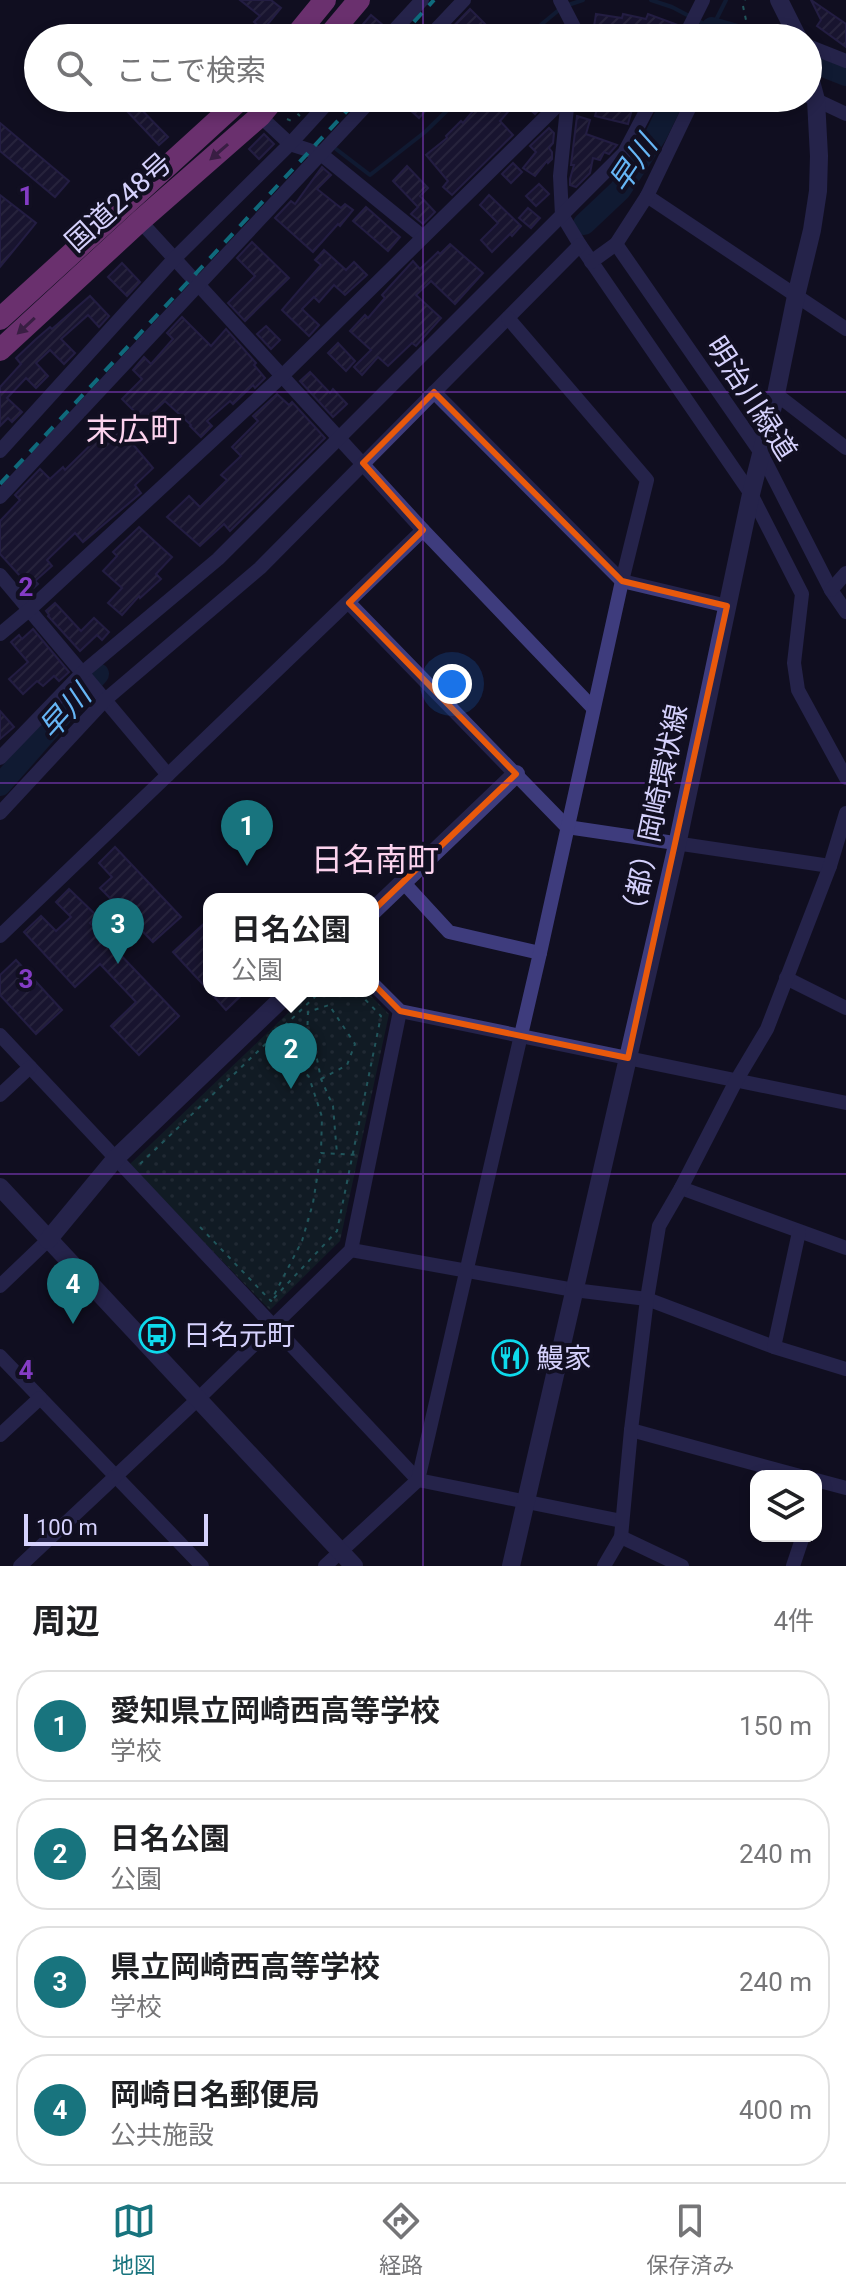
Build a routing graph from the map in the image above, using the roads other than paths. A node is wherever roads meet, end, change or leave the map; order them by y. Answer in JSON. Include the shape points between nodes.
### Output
{"nodes":[{"id":1,"x":325,"y":0,"type":"edge"},
{"id":2,"x":359,"y":0,"type":"edge"},
{"id":3,"x":422,"y":0,"type":"edge"},
{"id":4,"x":464,"y":0,"type":"edge"},
{"id":5,"x":560,"y":0,"type":"edge"},
{"id":6,"x":703,"y":0,"type":"edge"},
{"id":7,"x":779,"y":0,"type":"edge"},
{"id":8,"x":305,"y":24,"type":"edge"},
{"id":9,"x":339,"y":24,"type":"edge"},
{"id":10,"x":400,"y":24,"type":"edge"},
{"id":11,"x":441,"y":24,"type":"edge"},
{"id":12,"x":572,"y":24,"type":"edge"},
{"id":13,"x":691,"y":24,"type":"edge"},
{"id":14,"x":791,"y":24,"type":"edge"},
{"id":15,"x":822,"y":52,"type":"edge"},
{"id":16,"x":846,"y":61,"type":"edge"},
{"id":17,"x":822,"y":103,"type":"edge"},
{"id":18,"x":227,"y":112,"type":"edge"},
{"id":19,"x":263,"y":112,"type":"edge"},
{"id":20,"x":319,"y":112,"type":"edge"},
{"id":21,"x":360,"y":112,"type":"edge"},
{"id":22,"x":552,"y":112,"type":"edge"},
{"id":23,"x":565,"y":112,"type":"edge"},
{"id":24,"x":646,"y":112,"type":"edge"},
{"id":25,"x":687,"y":112,"type":"edge"},
{"id":26,"x":814,"y":112,"type":"edge"},
{"id":27,"x":846,"y":114,"type":"edge"},
{"id":28,"x":260,"y":116,"type":"junction"},
{"id":29,"x":290,"y":144,"type":"junction"},
{"id":30,"x":321,"y":154,"type":"junction"},
{"id":31,"x":647,"y":196,"type":"junction"},
{"id":32,"x":562,"y":215,"type":"junction"},
{"id":33,"x":140,"y":221,"type":"junction"},
{"id":34,"x":423,"y":237,"type":"junction"},
{"id":35,"x":616,"y":244,"type":"junction"},
{"id":36,"x":580,"y":245,"type":"junction"},
{"id":37,"x":174,"y":259,"type":"junction"},
{"id":38,"x":591,"y":262,"type":"junction"},
{"id":39,"x":197,"y":284,"type":"junction"},
{"id":40,"x":796,"y":296,"type":"junction"},
{"id":41,"x":508,"y":318,"type":"junction"},
{"id":42,"x":0,"y":319,"type":"edge"},
{"id":43,"x":846,"y":329,"type":"edge"},
{"id":44,"x":0,"y":350,"type":"edge"},
{"id":45,"x":282,"y":376,"type":"junction"},
{"id":46,"x":434,"y":392,"type":"junction"},
{"id":47,"x":776,"y":394,"type":"junction"},
{"id":48,"x":340,"y":439,"type":"junction"},
{"id":49,"x":846,"y":448,"type":"edge"},
{"id":50,"x":0,"y":451,"type":"edge"},
{"id":51,"x":761,"y":453,"type":"junction"},
{"id":52,"x":363,"y":463,"type":"junction"},
{"id":53,"x":751,"y":494,"type":"junction"},
{"id":54,"x":0,"y":497,"type":"edge"},
{"id":55,"x":423,"y":530,"type":"junction"},
{"id":56,"x":846,"y":573,"type":"edge"},
{"id":57,"x":0,"y":575,"type":"edge"},
{"id":58,"x":622,"y":581,"type":"junction"},
{"id":59,"x":831,"y":590,"type":"junction"},
{"id":60,"x":349,"y":603,"type":"junction"},
{"id":61,"x":727,"y":606,"type":"junction"},
{"id":62,"x":29,"y":610,"type":"junction"},
{"id":63,"x":846,"y":612,"type":"edge"},
{"id":64,"x":0,"y":634,"type":"edge"},
{"id":65,"x":82,"y":673,"type":"junction"},
{"id":66,"x":105,"y":700,"type":"junction"},
{"id":67,"x":593,"y":708,"type":"junction"},
{"id":68,"x":0,"y":758,"type":"edge"},
{"id":69,"x":516,"y":774,"type":"junction"},
{"id":70,"x":168,"y":775,"type":"junction"},
{"id":71,"x":846,"y":778,"type":"edge"},
{"id":72,"x":0,"y":813,"type":"edge"},
{"id":73,"x":846,"y":813,"type":"edge"},
{"id":74,"x":567,"y":827,"type":"junction"},
{"id":75,"x":677,"y":845,"type":"junction"},
{"id":76,"x":830,"y":866,"type":"junction"},
{"id":77,"x":403,"y":882,"type":"junction"},
{"id":78,"x":379,"y":905,"type":"edge"},
{"id":79,"x":0,"y":936,"type":"edge"},
{"id":80,"x":540,"y":953,"type":"junction"},
{"id":81,"x":786,"y":978,"type":"junction"},
{"id":82,"x":379,"y":990,"type":"edge"},
{"id":83,"x":284,"y":997,"type":"edge"},
{"id":84,"x":846,"y":1008,"type":"edge"},
{"id":85,"x":400,"y":1011,"type":"junction"},
{"id":86,"x":0,"y":1035,"type":"edge"},
{"id":87,"x":520,"y":1036,"type":"junction"},
{"id":88,"x":628,"y":1058,"type":"junction"},
{"id":89,"x":30,"y":1067,"type":"junction"},
{"id":90,"x":736,"y":1081,"type":"junction"},
{"id":91,"x":0,"y":1095,"type":"edge"},
{"id":92,"x":846,"y":1103,"type":"edge"},
{"id":93,"x":116,"y":1158,"type":"junction"},
{"id":94,"x":0,"y":1187,"type":"edge"},
{"id":95,"x":681,"y":1188,"type":"junction"},
{"id":96,"x":799,"y":1232,"type":"junction"},
{"id":97,"x":48,"y":1240,"type":"junction"},
{"id":98,"x":846,"y":1248,"type":"edge"},
{"id":99,"x":351,"y":1250,"type":"junction"},
{"id":100,"x":466,"y":1271,"type":"junction"},
{"id":101,"x":0,"y":1286,"type":"edge"},
{"id":102,"x":574,"y":1290,"type":"junction"},
{"id":103,"x":647,"y":1299,"type":"junction"},
{"id":104,"x":273,"y":1326,"type":"junction"},
{"id":105,"x":774,"y":1347,"type":"junction"},
{"id":106,"x":0,"y":1356,"type":"edge"},
{"id":107,"x":846,"y":1369,"type":"edge"},
{"id":108,"x":40,"y":1398,"type":"junction"},
{"id":109,"x":198,"y":1399,"type":"junction"},
{"id":110,"x":631,"y":1430,"type":"junction"},
{"id":111,"x":0,"y":1435,"type":"edge"},
{"id":112,"x":778,"y":1470,"type":"edge"},
{"id":113,"x":116,"y":1476,"type":"junction"},
{"id":114,"x":418,"y":1480,"type":"junction"},
{"id":115,"x":822,"y":1482,"type":"edge"},
{"id":116,"x":846,"y":1488,"type":"edge"},
{"id":117,"x":525,"y":1501,"type":"junction"},
{"id":118,"x":622,"y":1521,"type":"junction"},
{"id":119,"x":621,"y":1537,"type":"junction"},
{"id":120,"x":801,"y":1542,"type":"edge"},
{"id":121,"x":341,"y":1552,"type":"junction"},
{"id":122,"x":20,"y":1566,"type":"edge"},
{"id":123,"x":202,"y":1566,"type":"edge"},
{"id":124,"x":325,"y":1566,"type":"edge"},
{"id":125,"x":354,"y":1566,"type":"edge"},
{"id":126,"x":511,"y":1566,"type":"edge"},
{"id":127,"x":604,"y":1566,"type":"edge"},
{"id":128,"x":682,"y":1566,"type":"edge"},
{"id":129,"x":793,"y":1566,"type":"edge"}],
"edges":[{"from":1,"to":8,"type":"highway"},
{"from":2,"to":9,"type":"highway"},
{"from":3,"to":10,"type":"street"},
{"from":4,"to":11,"type":"street"},
{"from":5,"to":12,"type":"street"},
{"from":6,"to":13,"type":"street"},
{"from":7,"to":14,"type":"street"},
{"from":15,"to":16,"type":"street"},
{"from":17,"to":27,"type":"street"},
{"from":18,"to":42,"type":"highway","name":"国道248号"},
{"from":19,"to":28,"type":"highway","name":"国道248号"},
{"from":20,"to":29,"type":"street"},
{"from":21,"to":30,"type":"street"},
{"from":22,"to":34,"type":"street"},
{"from":23,"to":32,"type":"street"},
{"from":24,"to":32,"type":"street","via":[[624,153]]},
{"from":25,"to":31,"type":"street"},
{"from":26,"to":40,"type":"street","name":"（都）岡崎環状線","via":[[818,191]]},
{"from":28,"to":29,"type":"street"},
{"from":28,"to":33,"type":"highway","name":"国道248号","one_way":true},
{"from":29,"to":30,"type":"street"},
{"from":29,"to":37,"type":"street"},
{"from":30,"to":34,"type":"street"},
{"from":30,"to":39,"type":"street"},
{"from":31,"to":35,"type":"street"},
{"from":31,"to":40,"type":"street"},
{"from":32,"to":36,"type":"street","name":"明治川緑道"},
{"from":32,"to":48,"type":"street"},
{"from":33,"to":37,"type":"street"},
{"from":33,"to":44,"type":"highway","name":"国道248号","one_way":true},
{"from":34,"to":45,"type":"street"},
{"from":35,"to":38,"type":"street"},
{"from":35,"to":51,"type":"street","name":"明治川緑道"},
{"from":36,"to":38,"type":"street","name":"明治川緑道"},
{"from":36,"to":41,"type":"street"},
{"from":37,"to":39,"type":"street"},
{"from":37,"to":50,"type":"street"},
{"from":38,"to":53,"type":"street","name":"明治川緑道"},
{"from":39,"to":45,"type":"street"},
{"from":39,"to":54,"type":"street"},
{"from":40,"to":43,"type":"street"},
{"from":40,"to":47,"type":"street","name":"（都）岡崎環状線"},
{"from":41,"to":46,"type":"street"},
{"from":41,"to":58,"type":"street","via":[[647,480]]},
{"from":45,"to":48,"type":"street"},
{"from":45,"to":62,"type":"street"},
{"from":46,"to":52,"type":"street"},
{"from":46,"to":58,"type":"street"},
{"from":47,"to":49,"type":"street"},
{"from":47,"to":51,"type":"street","name":"（都）岡崎環状線"},
{"from":48,"to":52,"type":"street"},
{"from":48,"to":65,"type":"street","via":[[218,559]]},
{"from":51,"to":53,"type":"street","name":"（都）岡崎環状線"},
{"from":51,"to":59,"type":"street","name":"明治川緑道"},
{"from":52,"to":55,"type":"street"},
{"from":52,"to":66,"type":"street","via":[[260,568]]},
{"from":53,"to":61,"type":"street","name":"（都）岡崎環状線"},
{"from":53,"to":71,"type":"street","name":"明治川緑道","via":[[802,594],[794,663],[798,690]]},
{"from":55,"to":60,"type":"street"},
{"from":55,"to":67,"type":"street"},
{"from":56,"to":59,"type":"street"},
{"from":57,"to":62,"type":"street"},
{"from":58,"to":61,"type":"street"},
{"from":58,"to":67,"type":"street"},
{"from":59,"to":63,"type":"street","name":"明治川緑道"},
{"from":60,"to":69,"type":"street"},
{"from":60,"to":70,"type":"street"},
{"from":61,"to":75,"type":"street","name":"（都）岡崎環状線"},
{"from":62,"to":64,"type":"street"},
{"from":62,"to":65,"type":"street"},
{"from":65,"to":66,"type":"street"},
{"from":65,"to":68,"type":"street"},
{"from":66,"to":70,"type":"street"},
{"from":66,"to":72,"type":"street"},
{"from":67,"to":74,"type":"street"},
{"from":69,"to":74,"type":"street"},
{"from":69,"to":77,"type":"street"},
{"from":70,"to":79,"type":"street"},
{"from":73,"to":76,"type":"street"},
{"from":74,"to":75,"type":"street"},
{"from":74,"to":80,"type":"street"},
{"from":75,"to":76,"type":"street"},
{"from":75,"to":88,"type":"street","name":"（都）岡崎環状線"},
{"from":76,"to":81,"type":"street"},
{"from":77,"to":78,"type":"street"},
{"from":77,"to":80,"type":"street","via":[[449,932]]},
{"from":80,"to":87,"type":"street"},
{"from":81,"to":84,"type":"street"},
{"from":81,"to":90,"type":"street","via":[[767,1029]]},
{"from":82,"to":85,"type":"street"},
{"from":83,"to":93,"type":"street"},
{"from":85,"to":87,"type":"street"},
{"from":85,"to":99,"type":"street"},
{"from":86,"to":89,"type":"street"},
{"from":87,"to":88,"type":"street"},
{"from":87,"to":100,"type":"street"},
{"from":88,"to":90,"type":"street"},
{"from":88,"to":102,"type":"street","name":"（都）岡崎環状線"},
{"from":89,"to":91,"type":"street"},
{"from":89,"to":93,"type":"street"},
{"from":90,"to":92,"type":"street"},
{"from":90,"to":95,"type":"street"},
{"from":93,"to":97,"type":"street"},
{"from":93,"to":104,"type":"street"},
{"from":94,"to":97,"type":"street"},
{"from":95,"to":96,"type":"street"},
{"from":95,"to":103,"type":"street","via":[[659,1226]]},
{"from":96,"to":98,"type":"street"},
{"from":96,"to":105,"type":"street"},
{"from":97,"to":101,"type":"street"},
{"from":97,"to":109,"type":"street"},
{"from":99,"to":100,"type":"street"},
{"from":99,"to":104,"type":"street"},
{"from":100,"to":102,"type":"street"},
{"from":100,"to":114,"type":"street"},
{"from":102,"to":103,"type":"street"},
{"from":102,"to":117,"type":"street","name":"（都）岡崎環状線"},
{"from":103,"to":105,"type":"street"},
{"from":103,"to":110,"type":"street"},
{"from":104,"to":109,"type":"street"},
{"from":104,"to":114,"type":"street"},
{"from":105,"to":107,"type":"street"},
{"from":106,"to":108,"type":"street"},
{"from":108,"to":111,"type":"street"},
{"from":108,"to":113,"type":"street"},
{"from":109,"to":113,"type":"street"},
{"from":109,"to":121,"type":"street"},
{"from":110,"to":112,"type":"street"},
{"from":110,"to":118,"type":"street"},
{"from":113,"to":122,"type":"street"},
{"from":113,"to":123,"type":"street"},
{"from":114,"to":117,"type":"street"},
{"from":114,"to":121,"type":"street"},
{"from":115,"to":116,"type":"street"},
{"from":117,"to":118,"type":"street"},
{"from":117,"to":126,"type":"street","name":"（都）岡崎環状線"},
{"from":118,"to":119,"type":"street"},
{"from":119,"to":127,"type":"street"},
{"from":119,"to":128,"type":"street"},
{"from":120,"to":129,"type":"street"},
{"from":121,"to":124,"type":"street"},
{"from":121,"to":125,"type":"street"}]}
